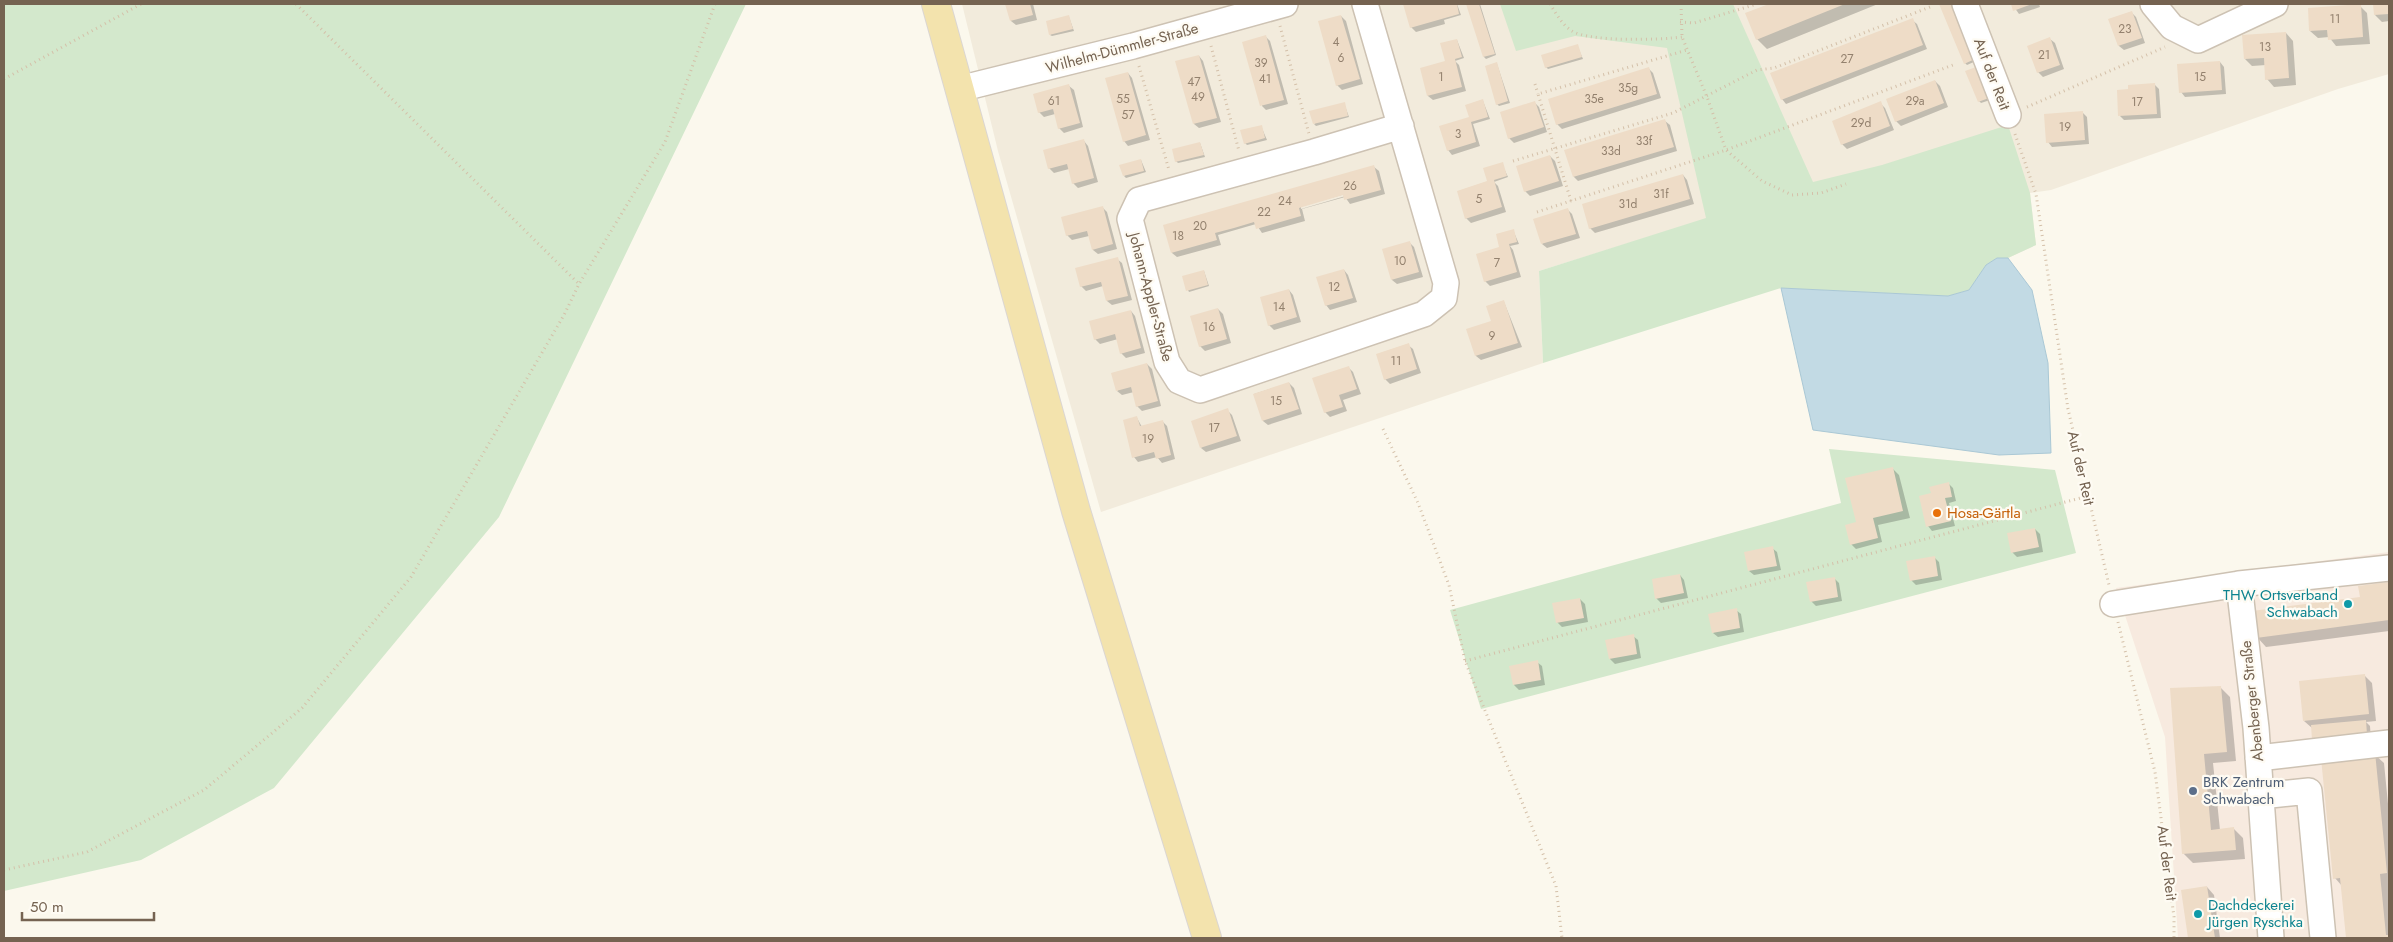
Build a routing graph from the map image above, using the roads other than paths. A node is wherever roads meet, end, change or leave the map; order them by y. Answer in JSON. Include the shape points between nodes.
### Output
{"nodes":[{"id":1,"x":936,"y":4,"type":"edge"},
{"id":2,"x":1365,"y":4,"type":"edge"},
{"id":3,"x":1965,"y":4,"type":"edge"},
{"id":4,"x":2153,"y":4,"type":"edge"},
{"id":5,"x":2275,"y":4,"type":"edge"},
{"id":6,"x":1268,"y":6,"type":"edge"},
{"id":7,"x":959,"y":89,"type":"junction"},
{"id":8,"x":2008,"y":115,"type":"road end"},
{"id":9,"x":1401,"y":126,"type":"junction"},
{"id":10,"x":2389,"y":568,"type":"edge"},
{"id":11,"x":2240,"y":584,"type":"junction"},
{"id":12,"x":2113,"y":604,"type":"road end"},
{"id":13,"x":2389,"y":743,"type":"edge"},
{"id":14,"x":2305,"y":753,"type":"junction"},
{"id":15,"x":2258,"y":758,"type":"junction"},
{"id":16,"x":2309,"y":791,"type":"junction"},
{"id":17,"x":2261,"y":796,"type":"junction"},
{"id":18,"x":1207,"y":938,"type":"edge"},
{"id":19,"x":2271,"y":938,"type":"edge"},
{"id":20,"x":2322,"y":938,"type":"edge"}],
"edges":[{"from":1,"to":7,"type":"main road"},
{"from":2,"to":9,"type":"street","name":"Johann-Appler-Straße"},
{"from":3,"to":8,"type":"street","name":"Auf der Reit"},
{"from":4,"to":5,"type":"street","via":[[2172,27],[2198,40]]},
{"from":6,"to":7,"type":"street","name":"Wilhelm-Dümmler-Straße","via":[[1134,46]]},
{"from":7,"to":18,"type":"main road","via":[[1076,511]]},
{"from":9,"to":9,"type":"street","name":"Johann-Appler-Straße","via":[[1140,200],[1130,219],[1166,362],[1179,381],[1200,390],[1424,314],[1444,298],[1446,283]]},
{"from":10,"to":11,"type":"street"},
{"from":11,"to":12,"type":"street"},
{"from":11,"to":15,"type":"street","name":"Abenberger Straße"},
{"from":13,"to":14,"type":"street"},
{"from":14,"to":15,"type":"street"},
{"from":14,"to":16,"type":"street"},
{"from":15,"to":17,"type":"street","name":"Abenberger Straße"},
{"from":16,"to":17,"type":"street"},
{"from":16,"to":20,"type":"street"},
{"from":17,"to":19,"type":"street","name":"Abenberger Straße"}]}
